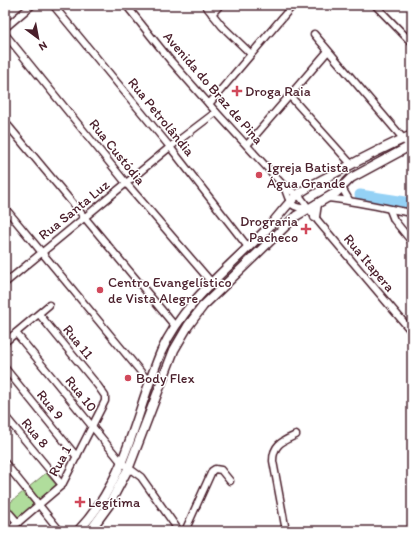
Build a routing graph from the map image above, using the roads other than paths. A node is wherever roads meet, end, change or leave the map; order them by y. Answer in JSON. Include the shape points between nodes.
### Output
{"nodes":[{"id":1,"x":32,"y":5,"type":"edge"},
{"id":2,"x":53,"y":5,"type":"edge"},
{"id":3,"x":126,"y":5,"type":"edge"},
{"id":4,"x":205,"y":5,"type":"edge"},
{"id":5,"x":220,"y":5,"type":"edge"},
{"id":6,"x":293,"y":5,"type":"edge"},
{"id":7,"x":374,"y":5,"type":"edge"},
{"id":8,"x":212,"y":14,"type":"junction"},
{"id":9,"x":5,"y":28,"type":"edge"},
{"id":10,"x":5,"y":34,"type":"edge"},
{"id":11,"x":314,"y":34,"type":"dead end"},
{"id":12,"x":412,"y":43,"type":"edge"},
{"id":13,"x":328,"y":51,"type":"junction"},
{"id":14,"x":251,"y":54,"type":"junction"},
{"id":15,"x":290,"y":96,"type":"junction"},
{"id":16,"x":209,"y":104,"type":"junction"},
{"id":17,"x":216,"y":112,"type":"junction"},
{"id":18,"x":5,"y":122,"type":"edge"},
{"id":19,"x":412,"y":135,"type":"edge"},
{"id":20,"x":404,"y":139,"type":"junction"},
{"id":21,"x":247,"y":145,"type":"junction"},
{"id":22,"x":411,"y":146,"type":"edge"},
{"id":23,"x":170,"y":147,"type":"junction"},
{"id":24,"x":351,"y":164,"type":"junction"},
{"id":25,"x":328,"y":176,"type":"junction"},
{"id":26,"x":126,"y":183,"type":"junction"},
{"id":27,"x":283,"y":185,"type":"junction"},
{"id":28,"x":342,"y":188,"type":"junction"},
{"id":29,"x":298,"y":195,"type":"junction"},
{"id":30,"x":327,"y":198,"type":"junction"},
{"id":31,"x":349,"y":200,"type":"junction"},
{"id":32,"x":290,"y":202,"type":"junction"},
{"id":33,"x":317,"y":204,"type":"junction"},
{"id":34,"x":5,"y":208,"type":"edge"},
{"id":35,"x":309,"y":208,"type":"junction"},
{"id":36,"x":390,"y":210,"type":"junction"},
{"id":37,"x":412,"y":213,"type":"edge"},
{"id":38,"x":315,"y":217,"type":"junction"},
{"id":39,"x":84,"y":218,"type":"junction"},
{"id":40,"x":412,"y":242,"type":"edge"},
{"id":41,"x":248,"y":247,"type":"junction"},
{"id":42,"x":42,"y":252,"type":"junction"},
{"id":43,"x":5,"y":283,"type":"edge"},
{"id":44,"x":212,"y":283,"type":"junction"},
{"id":45,"x":49,"y":305,"type":"dead end"},
{"id":46,"x":39,"y":314,"type":"junction"},
{"id":47,"x":175,"y":326,"type":"junction"},
{"id":48,"x":412,"y":332,"type":"edge"},
{"id":49,"x":16,"y":333,"type":"junction"},
{"id":50,"x":5,"y":342,"type":"edge"},
{"id":51,"x":5,"y":368,"type":"edge"},
{"id":52,"x":150,"y":383,"type":"junction"},
{"id":53,"x":98,"y":386,"type":"joint"},
{"id":54,"x":5,"y":416,"type":"edge"},
{"id":55,"x":92,"y":426,"type":"junction"},
{"id":56,"x":296,"y":435,"type":"dead end"},
{"id":57,"x":77,"y":457,"type":"junction"},
{"id":58,"x":5,"y":463,"type":"edge"},
{"id":59,"x":126,"y":465,"type":"junction"},
{"id":60,"x":230,"y":481,"type":"dead end"},
{"id":61,"x":62,"y":485,"type":"junction"},
{"id":62,"x":39,"y":506,"type":"junction"},
{"id":63,"x":5,"y":508,"type":"edge"},
{"id":64,"x":18,"y":523,"type":"junction"},
{"id":65,"x":8,"y":531,"type":"edge"},
{"id":66,"x":60,"y":531,"type":"edge"},
{"id":67,"x":78,"y":531,"type":"edge"},
{"id":68,"x":90,"y":531,"type":"edge"},
{"id":69,"x":179,"y":531,"type":"edge"},
{"id":70,"x":185,"y":531,"type":"edge"},
{"id":71,"x":286,"y":531,"type":"edge"}],
"edges":[{"from":1,"to":9,"type":"street"},
{"from":2,"to":23,"type":"street","name":"Rua Petrolândia"},
{"from":3,"to":16,"type":"street","name":"Avenida do Braz de Pina"},
{"from":4,"to":8,"type":"street"},
{"from":5,"to":8,"type":"street"},
{"from":6,"to":14,"type":"street"},
{"from":7,"to":12,"type":"street"},
{"from":8,"to":14,"type":"street"},
{"from":10,"to":26,"type":"street","name":"Rua Custódia"},
{"from":11,"to":13,"type":"street"},
{"from":13,"to":15,"type":"street"},
{"from":13,"to":20,"type":"street"},
{"from":14,"to":16,"type":"street"},
{"from":15,"to":21,"type":"street"},
{"from":15,"to":24,"type":"street"},
{"from":16,"to":17,"type":"street","name":"Avenida do Braz de Pina"},
{"from":17,"to":21,"type":"street","name":"Avenida do Braz de Pina"},
{"from":17,"to":23,"type":"street","name":"Rua Santa Luz"},
{"from":18,"to":39,"type":"street"},
{"from":19,"to":20,"type":"main road"},
{"from":20,"to":22,"type":"street"},
{"from":20,"to":24,"type":"main road"},
{"from":21,"to":27,"type":"street","name":"Avenida do Braz de Pina"},
{"from":22,"to":28,"type":"main road","via":[[350,178]]},
{"from":23,"to":26,"type":"street","name":"Rua Santa Luz"},
{"from":23,"to":41,"type":"street","name":"Rua Petrolândia"},
{"from":24,"to":25,"type":"main road"},
{"from":25,"to":28,"type":"main road","via":[[335,179]]},
{"from":25,"to":29,"type":"main road"},
{"from":26,"to":39,"type":"street","name":"Rua Santa Luz"},
{"from":26,"to":44,"type":"street","name":"Rua Custódia"},
{"from":27,"to":29,"type":"street","name":"Avenida do Braz de Pina"},
{"from":27,"to":32,"type":"street","name":"Avenida do Braz de Pina"},
{"from":28,"to":30,"type":"main road"},
{"from":28,"to":31,"type":"street"},
{"from":29,"to":32,"type":"main road"},
{"from":29,"to":35,"type":"street","name":"Avenida do Braz de Pina"},
{"from":30,"to":31,"type":"street"},
{"from":30,"to":33,"type":"main road"},
{"from":31,"to":36,"type":"street"},
{"from":32,"to":35,"type":"street","via":[[297,208]]},
{"from":32,"to":41,"type":"main road"},
{"from":33,"to":35,"type":"main road"},
{"from":33,"to":38,"type":"main road"},
{"from":34,"to":42,"type":"street"},
{"from":35,"to":38,"type":"street","name":"Rua Itapera"},
{"from":35,"to":59,"type":"main road","via":[[290,220],[216,293],[188,326],[174,350]]},
{"from":36,"to":37,"type":"street"},
{"from":36,"to":40,"type":"street","via":[[394,220]]},
{"from":38,"to":48,"type":"street","name":"Rua Itapera"},
{"from":39,"to":42,"type":"street","name":"Rua Santa Luz"},
{"from":39,"to":47,"type":"street"},
{"from":41,"to":44,"type":"main road"},
{"from":42,"to":43,"type":"street","name":"Rua Santa Luz"},
{"from":42,"to":52,"type":"street"},
{"from":44,"to":47,"type":"main road"},
{"from":45,"to":46,"type":"street"},
{"from":46,"to":49,"type":"street"},
{"from":46,"to":53,"type":"street","name":"Rua 11"},
{"from":47,"to":52,"type":"main road"},
{"from":49,"to":50,"type":"street"},
{"from":49,"to":55,"type":"street","name":"Rua 10"},
{"from":51,"to":57,"type":"street","name":"Rua 9"},
{"from":52,"to":59,"type":"main road"},
{"from":53,"to":55,"type":"street","name":"Rua 1","via":[[105,396],[105,401]]},
{"from":54,"to":61,"type":"street","name":"Rua 8"},
{"from":55,"to":57,"type":"street","name":"Rua 1"},
{"from":55,"to":59,"type":"street","name":"Rua 10"},
{"from":56,"to":71,"type":"street","via":[[276,447],[273,453]]},
{"from":57,"to":61,"type":"street","name":"Rua 1"},
{"from":58,"to":62,"type":"street"},
{"from":59,"to":67,"type":"main road"},
{"from":59,"to":68,"type":"main road","via":[[107,508]]},
{"from":59,"to":69,"type":"street","name":"Rua 10","via":[[141,477]]},
{"from":60,"to":70,"type":"street","via":[[221,470],[212,471]]},
{"from":61,"to":62,"type":"street","name":"Rua 1"},
{"from":62,"to":64,"type":"street","name":"Rua 1"},
{"from":62,"to":66,"type":"street"},
{"from":63,"to":64,"type":"street"},
{"from":64,"to":65,"type":"street","name":"Rua 1"}]}
